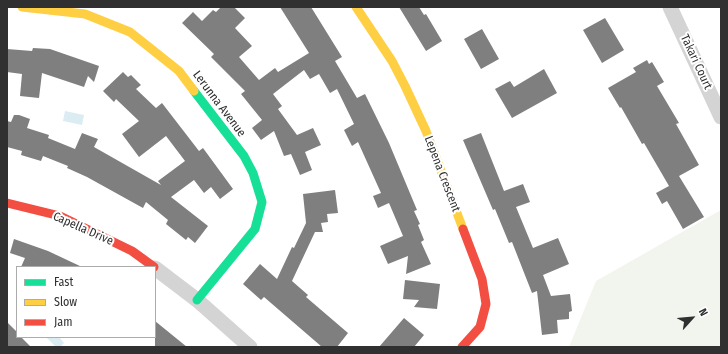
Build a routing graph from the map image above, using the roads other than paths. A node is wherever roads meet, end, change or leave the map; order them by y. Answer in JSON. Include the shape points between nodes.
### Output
{"nodes":[{"id":1,"x":22,"y":7,"type":"edge"},
{"id":2,"x":356,"y":7,"type":"edge"},
{"id":3,"x":670,"y":7,"type":"edge"},
{"id":4,"x":86,"y":10,"type":"edge"},
{"id":5,"x":721,"y":117,"type":"edge"},
{"id":6,"x":7,"y":203,"type":"edge"},
{"id":7,"x":153,"y":266,"type":"edge"},
{"id":8,"x":156,"y":269,"type":"edge"},
{"id":9,"x":197,"y":300,"type":"junction"},
{"id":10,"x":250,"y":347,"type":"edge"},
{"id":11,"x":462,"y":347,"type":"edge"}],
"edges":[{"from":1,"to":4,"type":"street","name":"Lerunna Avenue"},
{"from":2,"to":11,"type":"street","name":"Lepena Crescent","via":[[392,61],[414,105],[482,279],[486,304],[480,326]]},
{"from":3,"to":5,"type":"street","name":"Takari Court"},
{"from":4,"to":9,"type":"street","name":"Lerunna Avenue","via":[[130,32],[179,71],[244,156],[253,173],[262,202],[255,229]]},
{"from":6,"to":7,"type":"street","name":"Capella Drive","via":[[60,216],[132,251]]},
{"from":8,"to":9,"type":"street","name":"Capella Drive"},
{"from":9,"to":10,"type":"street","name":"Capella Drive"}]}
